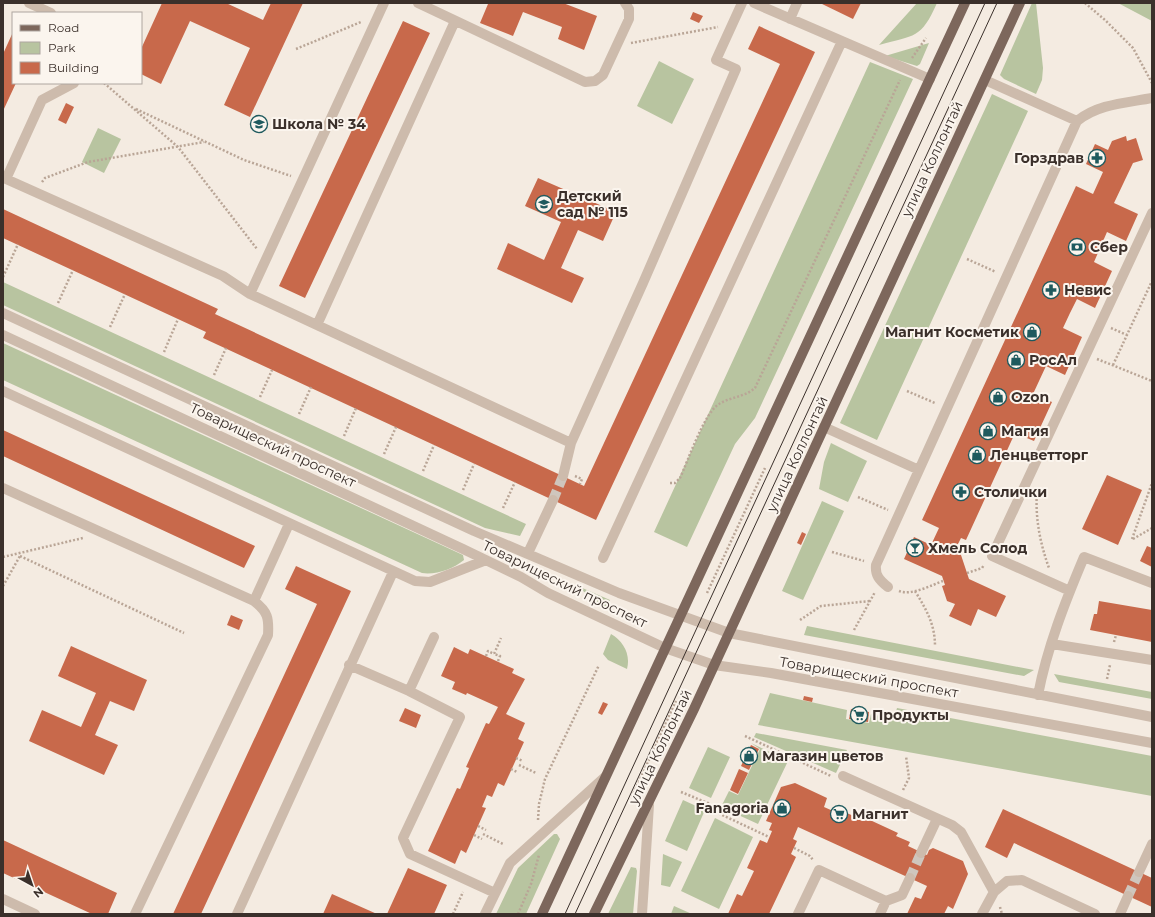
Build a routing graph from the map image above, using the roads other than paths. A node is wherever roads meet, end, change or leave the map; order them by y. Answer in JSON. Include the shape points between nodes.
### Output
{"nodes":[{"id":1,"x":29,"y":3,"type":"edge"},
{"id":2,"x":384,"y":3,"type":"edge"},
{"id":3,"x":418,"y":3,"type":"edge"},
{"id":4,"x":625,"y":3,"type":"edge"},
{"id":5,"x":742,"y":3,"type":"edge"},
{"id":6,"x":754,"y":3,"type":"edge"},
{"id":7,"x":797,"y":3,"type":"edge"},
{"id":8,"x":965,"y":3,"type":"edge"},
{"id":9,"x":1020,"y":3,"type":"edge"},
{"id":10,"x":49,"y":12,"type":"edge"},
{"id":11,"x":790,"y":19,"type":"junction"},
{"id":12,"x":455,"y":21,"type":"junction"},
{"id":13,"x":842,"y":41,"type":"junction"},
{"id":14,"x":930,"y":79,"type":"junction"},
{"id":15,"x":985,"y":80,"type":"junction"},
{"id":16,"x":72,"y":84,"type":"edge"},
{"id":17,"x":1152,"y":98,"type":"edge"},
{"id":18,"x":1077,"y":122,"type":"junction"},
{"id":19,"x":5,"y":181,"type":"edge"},
{"id":20,"x":1152,"y":213,"type":"edge"},
{"id":21,"x":250,"y":294,"type":"junction"},
{"id":22,"x":3,"y":313,"type":"edge"},
{"id":23,"x":317,"y":325,"type":"junction"},
{"id":24,"x":3,"y":335,"type":"edge"},
{"id":25,"x":3,"y":391,"type":"edge"},
{"id":26,"x":824,"y":427,"type":"junction"},
{"id":27,"x":571,"y":443,"type":"junction"},
{"id":28,"x":919,"y":470,"type":"junction"},
{"id":29,"x":563,"y":476,"type":"tunnel mouth"},
{"id":30,"x":3,"y":488,"type":"edge"},
{"id":31,"x":553,"y":500,"type":"tunnel mouth"},
{"id":32,"x":289,"y":524,"type":"junction"},
{"id":33,"x":528,"y":553,"type":"junction"},
{"id":34,"x":603,"y":558,"type":"dead end"},
{"id":35,"x":486,"y":560,"type":"junction"},
{"id":36,"x":393,"y":572,"type":"junction"},
{"id":37,"x":1152,"y":583,"type":"edge"},
{"id":38,"x":884,"y":584,"type":"road end"},
{"id":39,"x":1070,"y":591,"type":"junction"},
{"id":40,"x":254,"y":601,"type":"junction"},
{"id":41,"x":680,"y":615,"type":"junction"},
{"id":42,"x":729,"y":633,"type":"junction"},
{"id":43,"x":434,"y":637,"type":"dead end"},
{"id":44,"x":1052,"y":644,"type":"junction"},
{"id":45,"x":665,"y":648,"type":"junction"},
{"id":46,"x":1152,"y":660,"type":"edge"},
{"id":47,"x":349,"y":665,"type":"junction"},
{"id":48,"x":714,"y":665,"type":"junction"},
{"id":49,"x":409,"y":691,"type":"junction"},
{"id":50,"x":1038,"y":695,"type":"junction"},
{"id":51,"x":1152,"y":717,"type":"edge"},
{"id":52,"x":1152,"y":743,"type":"edge"},
{"id":53,"x":843,"y":776,"type":"road end"},
{"id":54,"x":605,"y":777,"type":"junction"},
{"id":55,"x":649,"y":805,"type":"junction"},
{"id":56,"x":937,"y":819,"type":"junction"},
{"id":57,"x":1152,"y":844,"type":"edge"},
{"id":58,"x":921,"y":853,"type":"tunnel mouth"},
{"id":59,"x":1139,"y":872,"type":"tunnel mouth"},
{"id":60,"x":910,"y":878,"type":"tunnel mouth"},
{"id":61,"x":994,"y":892,"type":"junction"},
{"id":62,"x":495,"y":893,"type":"junction"},
{"id":63,"x":1128,"y":896,"type":"tunnel mouth"},
{"id":64,"x":3,"y":899,"type":"edge"},
{"id":65,"x":886,"y":901,"type":"junction"},
{"id":66,"x":36,"y":914,"type":"edge"},
{"id":67,"x":135,"y":914,"type":"edge"},
{"id":68,"x":237,"y":914,"type":"edge"},
{"id":69,"x":486,"y":914,"type":"edge"},
{"id":70,"x":542,"y":914,"type":"edge"},
{"id":71,"x":594,"y":914,"type":"edge"},
{"id":72,"x":642,"y":914,"type":"edge"},
{"id":73,"x":798,"y":914,"type":"edge"},
{"id":74,"x":880,"y":914,"type":"edge"},
{"id":75,"x":982,"y":914,"type":"edge"},
{"id":76,"x":1095,"y":914,"type":"edge"},
{"id":77,"x":1120,"y":914,"type":"edge"}],
"edges":[{"from":1,"to":10,"type":"street"},
{"from":2,"to":21,"type":"street"},
{"from":3,"to":12,"type":"street"},
{"from":4,"to":12,"type":"street","via":[[629,8],[629,18],[603,75],[595,81],[585,82]]},
{"from":5,"to":27,"type":"street","via":[[716,60],[736,69]]},
{"from":6,"to":11,"type":"street"},
{"from":7,"to":11,"type":"street"},
{"from":8,"to":14,"type":"main road"},
{"from":9,"to":15,"type":"main road","name":"улица Коллонтай"},
{"from":11,"to":13,"type":"street"},
{"from":12,"to":23,"type":"street"},
{"from":13,"to":14,"type":"street"},
{"from":13,"to":34,"type":"street"},
{"from":14,"to":41,"type":"main road"},
{"from":15,"to":18,"type":"street"},
{"from":15,"to":26,"type":"main road","name":"улица Коллонтай"},
{"from":16,"to":19,"type":"street","via":[[42,100]]},
{"from":17,"to":18,"type":"street","via":[[1100,107],[1087,113]]},
{"from":18,"to":28,"type":"street"},
{"from":19,"to":21,"type":"street","via":[[223,276]]},
{"from":20,"to":39,"type":"street","via":[[992,556]]},
{"from":21,"to":23,"type":"street"},
{"from":22,"to":33,"type":"street","name":"Товарищеский проспект","via":[[467,528]]},
{"from":23,"to":27,"type":"street"},
{"from":24,"to":35,"type":"street","name":"Товарищеский проспект"},
{"from":25,"to":32,"type":"street"},
{"from":26,"to":28,"type":"street"},
{"from":26,"to":42,"type":"main road","name":"улица Коллонтай"},
{"from":27,"to":29,"type":"street"},
{"from":28,"to":38,"type":"street","via":[[876,564],[875,573]]},
{"from":30,"to":40,"type":"street"},
{"from":31,"to":33,"type":"street"},
{"from":32,"to":36,"type":"street"},
{"from":32,"to":40,"type":"street"},
{"from":33,"to":41,"type":"street","name":"Товарищеский проспект","via":[[619,593]]},
{"from":35,"to":36,"type":"street","via":[[430,582],[415,581]]},
{"from":35,"to":45,"type":"street","name":"Товарищеский проспект","via":[[521,576],[548,593]]},
{"from":36,"to":47,"type":"street"},
{"from":37,"to":39,"type":"street","via":[[1084,557]]},
{"from":39,"to":44,"type":"street"},
{"from":40,"to":67,"type":"street","via":[[264,609],[269,622],[268,636]]},
{"from":41,"to":42,"type":"street","name":"Товарищеский проспект"},
{"from":41,"to":45,"type":"main road"},
{"from":42,"to":48,"type":"main road","name":"улица Коллонтай"},
{"from":42,"to":50,"type":"street","name":"Товарищеский проспект"},
{"from":43,"to":49,"type":"street"},
{"from":44,"to":46,"type":"street"},
{"from":44,"to":50,"type":"street","via":[[1043,668]]},
{"from":45,"to":48,"type":"street","name":"Товарищеский проспект"},
{"from":45,"to":54,"type":"main road"},
{"from":47,"to":49,"type":"street"},
{"from":47,"to":68,"type":"street"},
{"from":48,"to":52,"type":"street","name":"Товарищеский проспект","via":[[771,673]]},
{"from":48,"to":55,"type":"main road","name":"улица Коллонтай"},
{"from":49,"to":62,"type":"street","via":[[460,717],[403,838],[410,854]]},
{"from":50,"to":51,"type":"street","name":"Товарищеский проспект"},
{"from":53,"to":56,"type":"street"},
{"from":54,"to":62,"type":"street","via":[[510,863]]},
{"from":54,"to":70,"type":"main road"},
{"from":55,"to":71,"type":"main road","name":"улица Коллонтай","via":[[619,860]]},
{"from":55,"to":72,"type":"street"},
{"from":56,"to":58,"type":"street"},
{"from":56,"to":61,"type":"street","via":[[961,832]]},
{"from":57,"to":59,"type":"street"},
{"from":60,"to":65,"type":"street","via":[[902,895]]},
{"from":61,"to":75,"type":"street"},
{"from":61,"to":76,"type":"street","via":[[1007,881],[1022,880]]},
{"from":62,"to":69,"type":"street"},
{"from":63,"to":77,"type":"street"},
{"from":64,"to":66,"type":"street"},
{"from":65,"to":73,"type":"street","via":[[819,870]]},
{"from":65,"to":74,"type":"street"}]}
